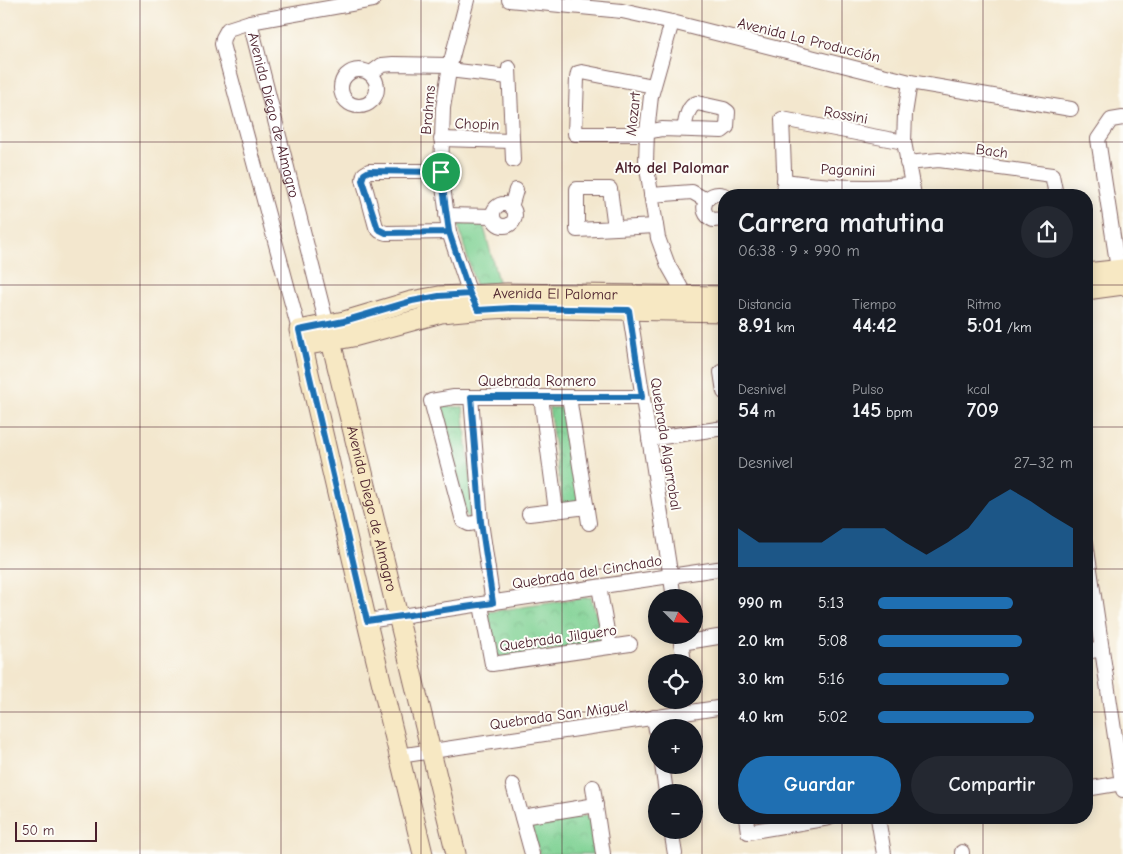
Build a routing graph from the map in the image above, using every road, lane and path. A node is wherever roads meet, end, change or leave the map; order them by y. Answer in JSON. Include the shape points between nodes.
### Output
{"nodes":[{"id":1,"x":373,"y":0,"type":"edge"},
{"id":2,"x":467,"y":0,"type":"edge"},
{"id":3,"x":509,"y":0,"type":"edge"},
{"id":4,"x":250,"y":22,"type":"junction"},
{"id":5,"x":672,"y":22,"type":"junction"},
{"id":6,"x":449,"y":68,"type":"junction"},
{"id":7,"x":371,"y":73,"type":"dead end"},
{"id":8,"x":910,"y":82,"type":"junction"},
{"id":9,"x":653,"y":86,"type":"junction"},
{"id":10,"x":1071,"y":109,"type":"dead end"},
{"id":11,"x":1117,"y":119,"type":"edge"},
{"id":12,"x":684,"y":129,"type":"dead end"},
{"id":13,"x":646,"y":132,"type":"junction"},
{"id":14,"x":441,"y":139,"type":"junction"},
{"id":15,"x":512,"y":141,"type":"junction"},
{"id":16,"x":904,"y":142,"type":"junction"},
{"id":17,"x":513,"y":160,"type":"dead end"},
{"id":18,"x":907,"y":163,"type":"junction"},
{"id":19,"x":441,"y":172,"type":"junction"},
{"id":20,"x":784,"y":188,"type":"edge"},
{"id":21,"x":904,"y":189,"type":"edge"},
{"id":22,"x":913,"y":189,"type":"edge"},
{"id":23,"x":1055,"y":189,"type":"edge"},
{"id":24,"x":516,"y":190,"type":"dead end"},
{"id":25,"x":718,"y":194,"type":"edge"},
{"id":26,"x":651,"y":196,"type":"junction"},
{"id":27,"x":706,"y":200,"type":"junction"},
{"id":28,"x":446,"y":215,"type":"junction"},
{"id":29,"x":718,"y":220,"type":"edge"},
{"id":30,"x":656,"y":226,"type":"junction"},
{"id":31,"x":615,"y":228,"type":"dead end"},
{"id":32,"x":449,"y":232,"type":"junction"},
{"id":33,"x":1093,"y":273,"type":"edge"},
{"id":34,"x":1121,"y":274,"type":"edge"},
{"id":35,"x":1093,"y":287,"type":"edge"},
{"id":36,"x":685,"y":295,"type":"junction"},
{"id":37,"x":718,"y":296,"type":"edge"},
{"id":38,"x":474,"y":302,"type":"junction"},
{"id":39,"x":628,"y":302,"type":"junction"},
{"id":40,"x":718,"y":311,"type":"edge"},
{"id":41,"x":329,"y":333,"type":"junction"},
{"id":42,"x":301,"y":338,"type":"junction"},
{"id":43,"x":471,"y":397,"type":"junction"},
{"id":44,"x":541,"y":397,"type":"junction"},
{"id":45,"x":569,"y":397,"type":"junction"},
{"id":46,"x":642,"y":397,"type":"junction"},
{"id":47,"x":718,"y":429,"type":"edge"},
{"id":48,"x":649,"y":439,"type":"junction"},
{"id":49,"x":586,"y":507,"type":"junction"},
{"id":50,"x":556,"y":511,"type":"junction"},
{"id":51,"x":529,"y":514,"type":"dead end"},
{"id":52,"x":481,"y":522,"type":"junction"},
{"id":53,"x":589,"y":522,"type":"dead end"},
{"id":54,"x":718,"y":569,"type":"edge"},
{"id":55,"x":670,"y":576,"type":"junction"},
{"id":56,"x":599,"y":587,"type":"junction"},
{"id":57,"x":672,"y":589,"type":"edge"},
{"id":58,"x":1093,"y":589,"type":"edge"},
{"id":59,"x":487,"y":604,"type":"junction"},
{"id":60,"x":399,"y":616,"type":"junction"},
{"id":61,"x":367,"y":621,"type":"junction"},
{"id":62,"x":718,"y":636,"type":"edge"},
{"id":63,"x":703,"y":637,"type":"edge"},
{"id":64,"x":630,"y":644,"type":"dead end"},
{"id":65,"x":610,"y":647,"type":"junction"},
{"id":66,"x":1102,"y":649,"type":"junction"},
{"id":67,"x":1093,"y":651,"type":"edge"},
{"id":68,"x":703,"y":706,"type":"edge"},
{"id":69,"x":718,"y":707,"type":"edge"},
{"id":70,"x":685,"y":709,"type":"edge"},
{"id":71,"x":665,"y":719,"type":"edge"},
{"id":72,"x":1118,"y":720,"type":"edge"},
{"id":73,"x":648,"y":725,"type":"edge"},
{"id":74,"x":430,"y":751,"type":"junction"},
{"id":75,"x":399,"y":756,"type":"junction"},
{"id":76,"x":514,"y":785,"type":"dead end"},
{"id":77,"x":1122,"y":786,"type":"edge"},
{"id":78,"x":594,"y":787,"type":"dead end"},
{"id":79,"x":1093,"y":788,"type":"edge"},
{"id":80,"x":596,"y":805,"type":"junction"},
{"id":81,"x":522,"y":817,"type":"junction"},
{"id":82,"x":747,"y":824,"type":"edge"},
{"id":83,"x":784,"y":824,"type":"edge"},
{"id":84,"x":879,"y":824,"type":"edge"},
{"id":85,"x":672,"y":839,"type":"edge"},
{"id":86,"x":423,"y":854,"type":"edge"},
{"id":87,"x":456,"y":854,"type":"edge"},
{"id":88,"x":532,"y":854,"type":"edge"},
{"id":89,"x":603,"y":854,"type":"edge"},
{"id":90,"x":675,"y":854,"type":"edge"},
{"id":91,"x":884,"y":854,"type":"edge"}],
"edges":[{"from":1,"to":4,"type":"street"},
{"from":2,"to":6,"type":"street","name":"Brahms"},
{"from":3,"to":5,"type":"street","name":"Avenida La Producción","via":[[613,10]]},
{"from":4,"to":41,"type":"street","name":"Avenida Diego de Almagro"},
{"from":4,"to":42,"type":"street","name":"Avenida Diego de Almagro","via":[[228,29],[222,44]]},
{"from":5,"to":8,"type":"street","name":"Avenida La Producción"},
{"from":5,"to":9,"type":"street","name":"Mozart"},
{"from":6,"to":7,"type":"street","name":"Chopin","via":[[439,64],[392,64],[382,65]]},
{"from":6,"to":14,"type":"street","name":"Brahms"},
{"from":6,"to":15,"type":"street","name":"Chopin","via":[[509,73]]},
{"from":8,"to":10,"type":"street","name":"Avenida La Producción"},
{"from":8,"to":16,"type":"street"},
{"from":9,"to":13,"type":"street","name":"Mozart"},
{"from":9,"to":13,"type":"street","via":[[582,72],[577,78],[575,134]]},
{"from":11,"to":34,"type":"street","via":[[1098,139]]},
{"from":12,"to":13,"type":"street"},
{"from":13,"to":26,"type":"street","name":"Mozart"},
{"from":14,"to":15,"type":"street","name":"Chopin"},
{"from":14,"to":19,"type":"street","name":"Brahms"},
{"from":15,"to":17,"type":"street","name":"Chopin"},
{"from":16,"to":18,"type":"street"},
{"from":16,"to":20,"type":"street","name":"Rossini","via":[[782,120]]},
{"from":18,"to":22,"type":"street"},
{"from":18,"to":23,"type":"street","name":"Bach","via":[[939,160],[1052,175]]},
{"from":19,"to":28,"type":"street","name":"Brahms"},
{"from":19,"to":32,"type":"street","via":[[369,171],[362,180],[380,231]]},
{"from":20,"to":21,"type":"street","name":"Paganini"},
{"from":24,"to":28,"type":"street","via":[[511,207],[515,214],[509,225],[497,224],[493,216]]},
{"from":25,"to":27,"type":"street"},
{"from":26,"to":27,"type":"street","via":[[692,192]]},
{"from":26,"to":30,"type":"street","name":"Mozart"},
{"from":27,"to":29,"type":"street","via":[[704,209],[707,216]]},
{"from":28,"to":32,"type":"street","name":"Brahms"},
{"from":30,"to":31,"type":"street"},
{"from":30,"to":36,"type":"street","name":"Mozart","via":[[668,265]]},
{"from":32,"to":38,"type":"street","name":"Brahms"},
{"from":33,"to":34,"type":"street"},
{"from":34,"to":35,"type":"street"},
{"from":36,"to":37,"type":"street","name":"Avenida El Palomar"},
{"from":36,"to":39,"type":"street","name":"Avenida El Palomar"},
{"from":38,"to":39,"type":"street","name":"Avenida El Palomar","via":[[507,293]]},
{"from":38,"to":41,"type":"street","name":"Avenida El Palomar","via":[[439,296],[412,301]]},
{"from":39,"to":40,"type":"street","name":"Avenida El Palomar"},
{"from":39,"to":46,"type":"street","name":"Quebrada Algarrobal"},
{"from":41,"to":42,"type":"street","name":"Avenida El Palomar"},
{"from":41,"to":60,"type":"street","name":"Avenida Diego de Almagro"},
{"from":42,"to":61,"type":"street","name":"Avenida Diego de Almagro"},
{"from":43,"to":44,"type":"street","name":"Quebrada Romero"},
{"from":43,"to":52,"type":"street"},
{"from":43,"to":52,"type":"street","name":"Quebrada Romero","via":[[431,401],[463,521],[469,524]]},
{"from":44,"to":45,"type":"street","name":"Quebrada Romero"},
{"from":44,"to":50,"type":"street"},
{"from":45,"to":46,"type":"street","name":"Quebrada Romero"},
{"from":45,"to":49,"type":"street"},
{"from":46,"to":48,"type":"street","name":"Quebrada Algarrobal"},
{"from":47,"to":48,"type":"street"},
{"from":48,"to":55,"type":"street","name":"Quebrada Algarrobal"},
{"from":49,"to":50,"type":"street"},
{"from":49,"to":53,"type":"street"},
{"from":50,"to":51,"type":"street"},
{"from":52,"to":59,"type":"street"},
{"from":54,"to":55,"type":"street","name":"Quebrada del Cinchado"},
{"from":55,"to":56,"type":"street","name":"Quebrada del Cinchado"},
{"from":55,"to":57,"type":"street","name":"Quebrada Algarrobal"},
{"from":56,"to":59,"type":"street","name":"Quebrada del Cinchado"},
{"from":56,"to":65,"type":"street"},
{"from":58,"to":66,"type":"street"},
{"from":59,"to":60,"type":"street","name":"Quebrada del Cinchado"},
{"from":59,"to":65,"type":"street","name":"Quebrada Jilguero","via":[[492,664]]},
{"from":60,"to":61,"type":"street","name":"Quebrada del Cinchado"},
{"from":60,"to":74,"type":"street","name":"Avenida Diego de Almagro"},
{"from":61,"to":75,"type":"street","name":"Avenida Diego de Almagro"},
{"from":62,"to":63,"type":"street"},
{"from":64,"to":65,"type":"street","name":"Quebrada Jilguero"},
{"from":66,"to":67,"type":"street"},
{"from":66,"to":72,"type":"street"},
{"from":68,"to":69,"type":"street","name":"Quebrada San Miguel"},
{"from":70,"to":71,"type":"street","name":"Quebrada San Miguel"},
{"from":72,"to":77,"type":"street"},
{"from":73,"to":74,"type":"street","name":"Quebrada San Miguel"},
{"from":74,"to":75,"type":"street","name":"Quebrada San Miguel"},
{"from":74,"to":87,"type":"street","name":"Avenida Diego de Almagro"},
{"from":75,"to":86,"type":"street","name":"Avenida Diego de Almagro"},
{"from":76,"to":81,"type":"street"},
{"from":77,"to":79,"type":"street"},
{"from":78,"to":80,"type":"street"},
{"from":80,"to":81,"type":"street"},
{"from":80,"to":89,"type":"street"},
{"from":81,"to":88,"type":"street"},
{"from":82,"to":83,"type":"street","via":[[748,832]]},
{"from":84,"to":91,"type":"street"},
{"from":85,"to":90,"type":"street"}]}
